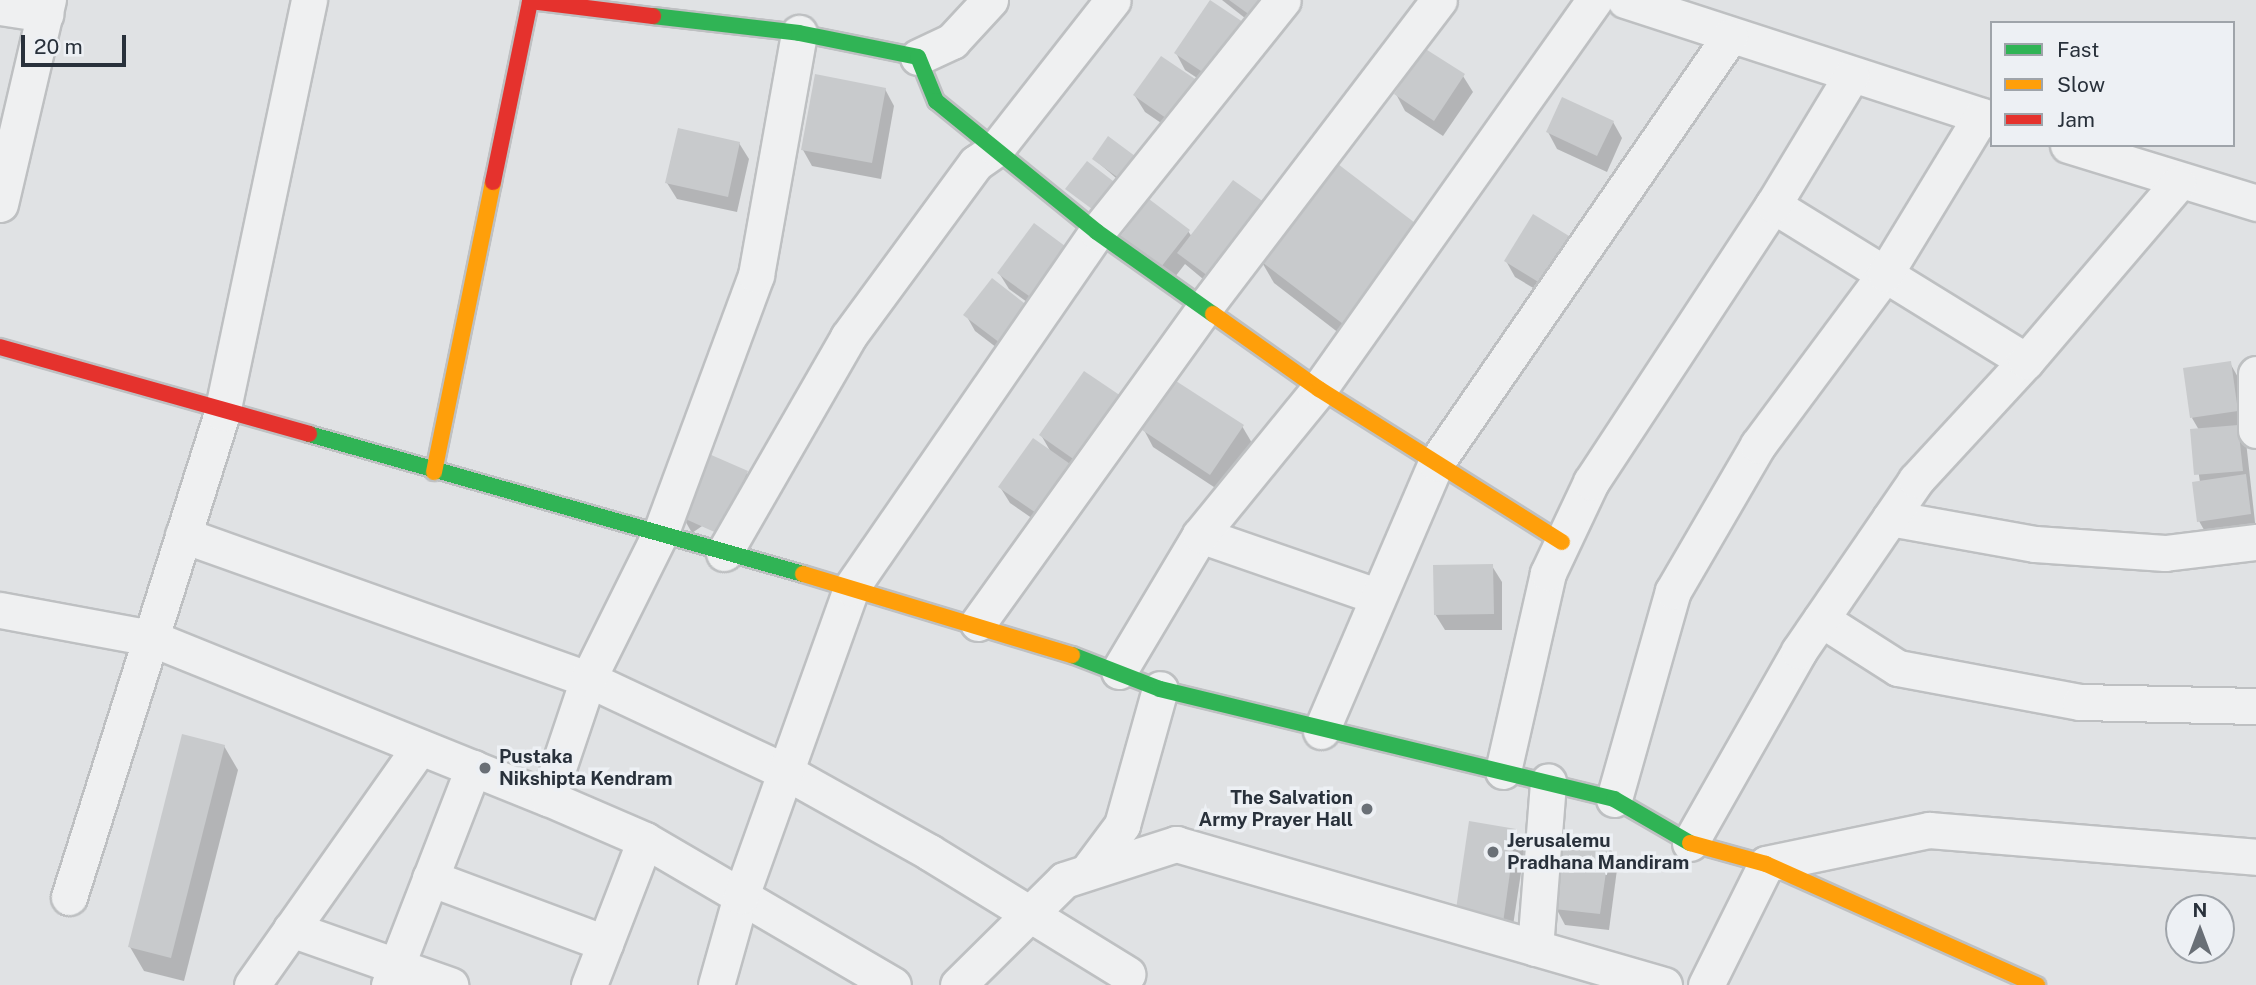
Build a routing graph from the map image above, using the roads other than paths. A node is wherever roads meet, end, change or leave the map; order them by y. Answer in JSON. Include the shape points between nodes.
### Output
{"nodes":[{"id":1,"x":309,"y":0,"type":"edge"},
{"id":2,"x":528,"y":0,"type":"edge"},
{"id":3,"x":990,"y":0,"type":"edge"},
{"id":4,"x":1113,"y":0,"type":"edge"},
{"id":5,"x":1283,"y":0,"type":"edge"},
{"id":6,"x":1439,"y":0,"type":"edge"},
{"id":7,"x":1594,"y":0,"type":"edge"},
{"id":8,"x":1625,"y":0,"type":"edge"},
{"id":9,"x":0,"y":7,"type":"edge"},
{"id":10,"x":46,"y":7,"type":"edge"},
{"id":11,"x":799,"y":33,"type":"junction"},
{"id":12,"x":1730,"y":36,"type":"junction"},
{"id":13,"x":919,"y":57,"type":"junction"},
{"id":14,"x":1851,"y":76,"type":"junction"},
{"id":15,"x":1987,"y":118,"type":"edge"},
{"id":16,"x":2074,"y":147,"type":"edge"},
{"id":17,"x":996,"y":149,"type":"junction"},
{"id":18,"x":2178,"y":183,"type":"junction"},
{"id":19,"x":2256,"y":203,"type":"edge"},
{"id":20,"x":0,"y":204,"type":"edge"},
{"id":21,"x":1773,"y":205,"type":"junction"},
{"id":22,"x":1097,"y":232,"type":"junction"},
{"id":23,"x":1885,"y":274,"type":"junction"},
{"id":24,"x":1205,"y":307,"type":"junction"},
{"id":25,"x":0,"y":347,"type":"edge"},
{"id":26,"x":2026,"y":361,"type":"junction"},
{"id":27,"x":2256,"y":374,"type":"edge"},
{"id":28,"x":1320,"y":390,"type":"junction"},
{"id":29,"x":222,"y":413,"type":"junction"},
{"id":30,"x":2256,"y":430,"type":"edge"},
{"id":31,"x":1436,"y":463,"type":"junction"},
{"id":32,"x":434,"y":472,"type":"junction"},
{"id":33,"x":1890,"y":517,"type":"junction"},
{"id":34,"x":661,"y":532,"type":"junction"},
{"id":35,"x":183,"y":535,"type":"junction"},
{"id":36,"x":1200,"y":535,"type":"junction"},
{"id":37,"x":1562,"y":542,"type":"junction"},
{"id":38,"x":2256,"y":542,"type":"edge"},
{"id":39,"x":724,"y":553,"type":"junction"},
{"id":40,"x":851,"y":588,"type":"junction"},
{"id":41,"x":1376,"y":596,"type":"junction"},
{"id":42,"x":0,"y":610,"type":"edge"},
{"id":43,"x":1821,"y":619,"type":"junction"},
{"id":44,"x":978,"y":623,"type":"junction"},
{"id":45,"x":151,"y":638,"type":"junction"},
{"id":46,"x":1119,"y":671,"type":"junction"},
{"id":47,"x":588,"y":680,"type":"junction"},
{"id":48,"x":1160,"y":689,"type":"junction"},
{"id":49,"x":2256,"y":706,"type":"edge"},
{"id":50,"x":1321,"y":732,"type":"junction"},
{"id":51,"x":420,"y":747,"type":"junction"},
{"id":52,"x":472,"y":768,"type":"junction"},
{"id":53,"x":1503,"y":771,"type":"junction"},
{"id":54,"x":786,"y":772,"type":"junction"},
{"id":55,"x":1548,"y":782,"type":"junction"},
{"id":56,"x":548,"y":798,"type":"junction"},
{"id":57,"x":1614,"y":799,"type":"junction"},
{"id":58,"x":645,"y":840,"type":"junction"},
{"id":59,"x":1689,"y":843,"type":"junction"},
{"id":60,"x":2256,"y":857,"type":"edge"},
{"id":61,"x":1766,"y":864,"type":"junction"},
{"id":62,"x":1087,"y":872,"type":"junction"},
{"id":63,"x":430,"y":878,"type":"junction"},
{"id":64,"x":741,"y":896,"type":"junction"},
{"id":65,"x":69,"y":898,"type":"dead end"},
{"id":66,"x":1029,"y":914,"type":"junction"},
{"id":67,"x":291,"y":929,"type":"junction"},
{"id":68,"x":605,"y":943,"type":"junction"},
{"id":69,"x":1535,"y":948,"type":"junction"},
{"id":70,"x":1127,"y":974,"type":"dead end"},
{"id":71,"x":393,"y":975,"type":"edge"},
{"id":72,"x":251,"y":985,"type":"edge"},
{"id":73,"x":450,"y":985,"type":"edge"},
{"id":74,"x":589,"y":985,"type":"edge"},
{"id":75,"x":716,"y":985,"type":"edge"},
{"id":76,"x":892,"y":985,"type":"edge"},
{"id":77,"x":958,"y":985,"type":"edge"},
{"id":78,"x":1664,"y":985,"type":"edge"},
{"id":79,"x":1706,"y":985,"type":"edge"},
{"id":80,"x":2037,"y":985,"type":"edge"}],
"edges":[{"from":1,"to":29,"type":"street"},
{"from":2,"to":11,"type":"street"},
{"from":2,"to":32,"type":"street"},
{"from":3,"to":13,"type":"street","via":[[952,41]]},
{"from":4,"to":17,"type":"street"},
{"from":5,"to":22,"type":"street"},
{"from":6,"to":24,"type":"street"},
{"from":7,"to":28,"type":"street"},
{"from":8,"to":12,"type":"street"},
{"from":9,"to":10,"type":"street"},
{"from":10,"to":20,"type":"street"},
{"from":11,"to":13,"type":"street"},
{"from":11,"to":34,"type":"street","via":[[756,275]]},
{"from":12,"to":14,"type":"street"},
{"from":12,"to":31,"type":"street"},
{"from":13,"to":17,"type":"street","via":[[936,101]]},
{"from":14,"to":15,"type":"street"},
{"from":14,"to":21,"type":"street"},
{"from":15,"to":23,"type":"street"},
{"from":16,"to":18,"type":"street"},
{"from":17,"to":22,"type":"street"},
{"from":17,"to":39,"type":"street","via":[[976,163],[848,337]]},
{"from":18,"to":19,"type":"street"},
{"from":18,"to":26,"type":"street"},
{"from":21,"to":23,"type":"street"},
{"from":21,"to":37,"type":"street","via":[[1591,482]]},
{"from":22,"to":24,"type":"street"},
{"from":22,"to":40,"type":"street"},
{"from":23,"to":26,"type":"street"},
{"from":23,"to":57,"type":"street","via":[[1758,445],[1673,591]]},
{"from":24,"to":28,"type":"street"},
{"from":24,"to":44,"type":"street"},
{"from":25,"to":29,"type":"street"},
{"from":26,"to":33,"type":"street","via":[[1916,480]]},
{"from":27,"to":30,"type":"street"},
{"from":28,"to":31,"type":"street"},
{"from":28,"to":36,"type":"street"},
{"from":29,"to":32,"type":"street"},
{"from":29,"to":35,"type":"street"},
{"from":31,"to":37,"type":"street"},
{"from":31,"to":41,"type":"street"},
{"from":32,"to":34,"type":"street"},
{"from":33,"to":38,"type":"street","via":[[2035,544],[2165,553]]},
{"from":33,"to":43,"type":"street"},
{"from":34,"to":39,"type":"street"},
{"from":34,"to":47,"type":"street"},
{"from":35,"to":45,"type":"street"},
{"from":35,"to":47,"type":"street"},
{"from":36,"to":41,"type":"street"},
{"from":36,"to":46,"type":"street"},
{"from":37,"to":53,"type":"street","via":[[1548,573]]},
{"from":39,"to":40,"type":"street"},
{"from":40,"to":44,"type":"street"},
{"from":40,"to":54,"type":"street"},
{"from":41,"to":50,"type":"street"},
{"from":42,"to":45,"type":"street"},
{"from":43,"to":49,"type":"street","via":[[1898,668],[2080,702]]},
{"from":43,"to":59,"type":"street"},
{"from":44,"to":46,"type":"street"},
{"from":45,"to":51,"type":"street"},
{"from":45,"to":65,"type":"street"},
{"from":46,"to":48,"type":"street"},
{"from":47,"to":54,"type":"street"},
{"from":47,"to":56,"type":"street"},
{"from":48,"to":50,"type":"street"},
{"from":48,"to":62,"type":"street","via":[[1122,825]]},
{"from":50,"to":53,"type":"street"},
{"from":51,"to":52,"type":"street"},
{"from":51,"to":67,"type":"street"},
{"from":52,"to":56,"type":"street"},
{"from":52,"to":63,"type":"street"},
{"from":53,"to":55,"type":"street"},
{"from":54,"to":64,"type":"street"},
{"from":54,"to":66,"type":"street"},
{"from":55,"to":57,"type":"street"},
{"from":55,"to":69,"type":"street"},
{"from":56,"to":58,"type":"street"},
{"from":57,"to":59,"type":"street"},
{"from":58,"to":64,"type":"street"},
{"from":58,"to":68,"type":"street"},
{"from":59,"to":61,"type":"street"},
{"from":60,"to":61,"type":"street","via":[[1928,830]]},
{"from":61,"to":79,"type":"street"},
{"from":61,"to":80,"type":"street"},
{"from":62,"to":66,"type":"street","via":[[1064,880]]},
{"from":62,"to":69,"type":"street","via":[[1176,844]]},
{"from":63,"to":68,"type":"street"},
{"from":63,"to":71,"type":"street"},
{"from":64,"to":75,"type":"street"},
{"from":64,"to":76,"type":"street"},
{"from":66,"to":70,"type":"street"},
{"from":66,"to":77,"type":"street"},
{"from":67,"to":71,"type":"street"},
{"from":67,"to":72,"type":"street"},
{"from":68,"to":74,"type":"street"},
{"from":69,"to":78,"type":"street"},
{"from":71,"to":73,"type":"street"}]}
